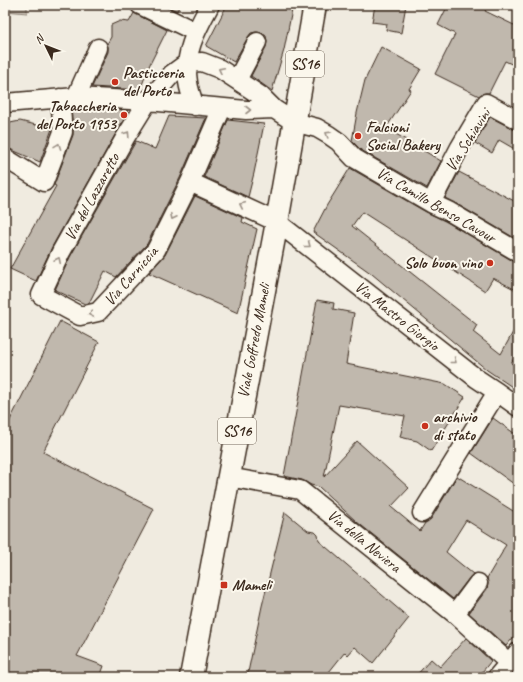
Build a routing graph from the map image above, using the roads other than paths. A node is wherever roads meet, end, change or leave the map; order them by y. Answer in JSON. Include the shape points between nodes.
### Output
{"nodes":[{"id":1,"x":140,"y":5,"type":"edge"},
{"id":2,"x":210,"y":5,"type":"edge"},
{"id":3,"x":315,"y":5,"type":"edge"},
{"id":4,"x":196,"y":32,"type":"junction"},
{"id":5,"x":257,"y":42,"type":"dead end"},
{"id":6,"x":98,"y":48,"type":"dead end"},
{"id":7,"x":187,"y":63,"type":"junction"},
{"id":8,"x":238,"y":80,"type":"junction"},
{"id":9,"x":68,"y":98,"type":"junction"},
{"id":10,"x":148,"y":101,"type":"junction"},
{"id":11,"x":5,"y":104,"type":"edge"},
{"id":12,"x":195,"y":106,"type":"junction"},
{"id":13,"x":222,"y":108,"type":"junction"},
{"id":14,"x":274,"y":109,"type":"junction"},
{"id":15,"x":518,"y":120,"type":"edge"},
{"id":16,"x":294,"y":122,"type":"junction"},
{"id":17,"x":5,"y":158,"type":"edge"},
{"id":18,"x":190,"y":182,"type":"junction"},
{"id":19,"x":431,"y":203,"type":"junction"},
{"id":20,"x":277,"y":222,"type":"junction"},
{"id":21,"x":518,"y":252,"type":"edge"},
{"id":22,"x":41,"y":295,"type":"joint"},
{"id":23,"x":497,"y":392,"type":"junction"},
{"id":24,"x":518,"y":407,"type":"edge"},
{"id":25,"x":228,"y":478,"type":"junction"},
{"id":26,"x":422,"y":513,"type":"dead end"},
{"id":27,"x":478,"y":583,"type":"dead end"},
{"id":28,"x":455,"y":614,"type":"junction"},
{"id":29,"x":513,"y":658,"type":"edge"},
{"id":30,"x":191,"y":677,"type":"edge"},
{"id":31,"x":497,"y":677,"type":"edge"}],
"edges":[{"from":1,"to":4,"type":"street"},
{"from":2,"to":4,"type":"street"},
{"from":3,"to":16,"type":"main road","number":"SS16"},
{"from":4,"to":7,"type":"street"},
{"from":5,"to":8,"type":"street"},
{"from":6,"to":9,"type":"street"},
{"from":8,"to":7,"type":"street","name":"Via Camillo Benso Cavour","one_way":true,"via":[[202,62]]},
{"from":7,"to":10,"type":"street","name":"Via del Lazzaretto","via":[[172,74]]},
{"from":7,"to":12,"type":"street","via":[[188,82]]},
{"from":8,"to":14,"type":"street","name":"Via Camillo Benso Cavour"},
{"from":9,"to":10,"type":"street"},
{"from":9,"to":11,"type":"street"},
{"from":17,"to":9,"type":"street","one_way":true,"via":[[44,182],[64,132]]},
{"from":10,"to":12,"type":"street"},
{"from":22,"to":10,"type":"street","name":"Via del Lazzaretto","one_way":true,"via":[[62,252]]},
{"from":12,"to":13,"type":"street"},
{"from":13,"to":14,"type":"street","one_way":true},
{"from":13,"to":18,"type":"street","name":"Via Carniccia"},
{"from":14,"to":16,"type":"street","name":"Via Camillo Benso Cavour"},
{"from":15,"to":19,"type":"street","name":"Via Schiavini","via":[[486,103]]},
{"from":19,"to":16,"type":"street","name":"Via Camillo Benso Cavour","one_way":true,"via":[[354,158],[329,135],[317,128]]},
{"from":16,"to":20,"type":"main road","name":"Viale Goffredo Mameli","number":"SS16"},
{"from":20,"to":18,"type":"street","one_way":true},
{"from":18,"to":22,"type":"street","name":"Via Carniccia","one_way":true,"via":[[156,250],[98,312],[80,316]]},
{"from":19,"to":21,"type":"street","name":"Via Camillo Benso Cavour"},
{"from":20,"to":23,"type":"street","name":"Via Mastro Giorgio","one_way":true},
{"from":20,"to":25,"type":"main road","name":"Viale Goffredo Mameli","number":"SS16"},
{"from":23,"to":24,"type":"street","name":"Via Mastro Giorgio"},
{"from":23,"to":26,"type":"street"},
{"from":25,"to":28,"type":"street","name":"Via della Neviera","via":[[300,490]]},
{"from":25,"to":30,"type":"main road","name":"Viale Goffredo Mameli","number":"SS16"},
{"from":27,"to":28,"type":"street"},
{"from":28,"to":29,"type":"street","name":"Via della Neviera"},
{"from":29,"to":31,"type":"street"}]}
